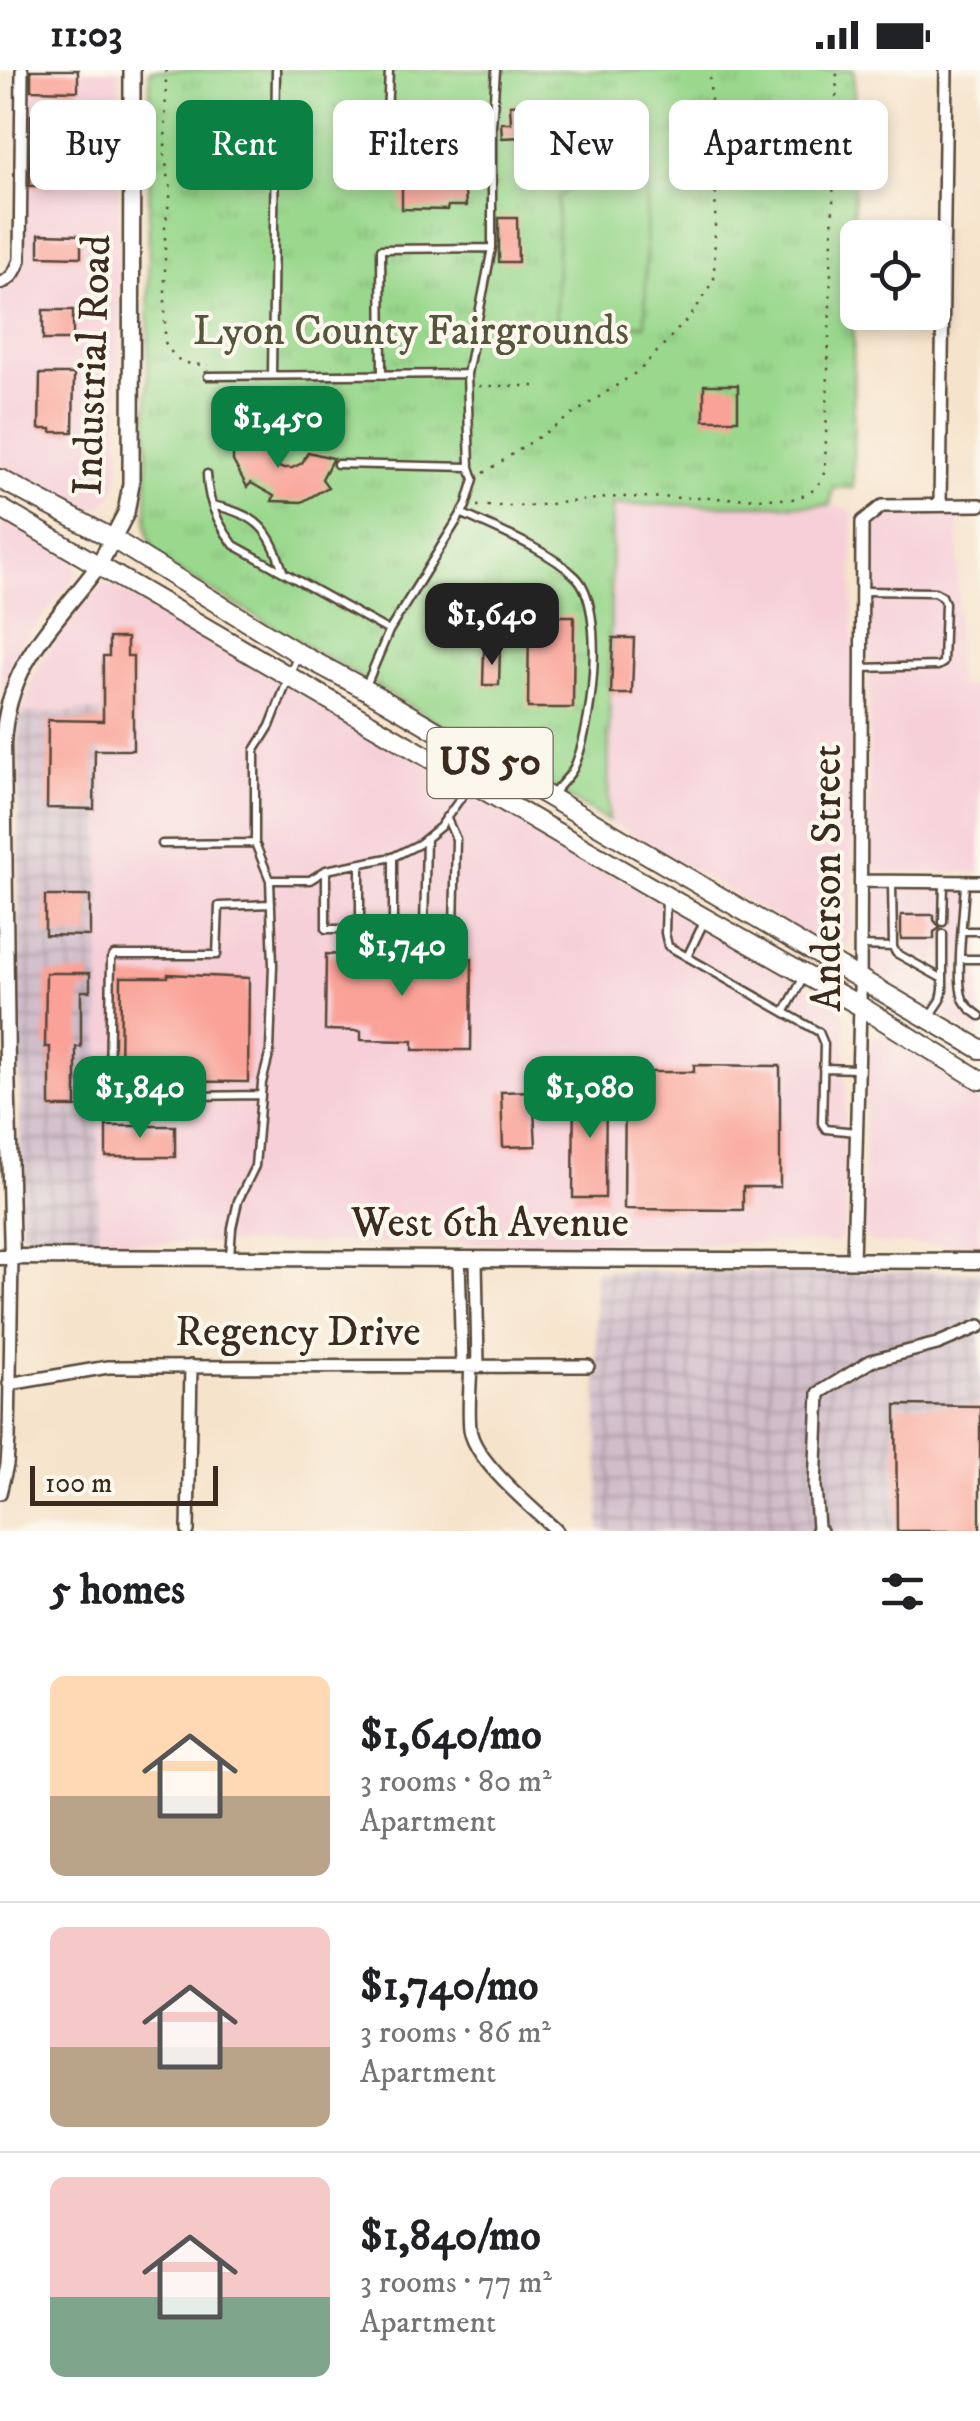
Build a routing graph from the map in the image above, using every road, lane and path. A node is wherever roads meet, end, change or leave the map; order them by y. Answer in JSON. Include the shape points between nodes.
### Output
{"nodes":[{"id":1,"x":22,"y":70,"type":"edge"},
{"id":2,"x":132,"y":70,"type":"edge"},
{"id":3,"x":166,"y":70,"type":"edge"},
{"id":4,"x":276,"y":70,"type":"edge"},
{"id":5,"x":389,"y":70,"type":"edge"},
{"id":6,"x":496,"y":70,"type":"edge"},
{"id":7,"x":708,"y":70,"type":"edge"},
{"id":8,"x":837,"y":70,"type":"edge"},
{"id":9,"x":946,"y":70,"type":"edge"},
{"id":10,"x":388,"y":100,"type":"edge"},
{"id":11,"x":492,"y":248,"type":"junction"},
{"id":12,"x":0,"y":283,"type":"edge"},
{"id":13,"x":208,"y":365,"type":"dead end"},
{"id":14,"x":382,"y":374,"type":"junction"},
{"id":15,"x":467,"y":374,"type":"junction"},
{"id":16,"x":272,"y":375,"type":"junction"},
{"id":17,"x":208,"y":376,"type":"dead end"},
{"id":18,"x":468,"y":386,"type":"junction"},
{"id":19,"x":537,"y":386,"type":"dead end"},
{"id":20,"x":337,"y":464,"type":"dead end"},
{"id":21,"x":470,"y":467,"type":"junction"},
{"id":22,"x":207,"y":474,"type":"dead end"},
{"id":23,"x":0,"y":479,"type":"edge"},
{"id":24,"x":474,"y":479,"type":"junction"},
{"id":25,"x":211,"y":504,"type":"junction"},
{"id":26,"x":940,"y":505,"type":"junction"},
{"id":27,"x":980,"y":505,"type":"edge"},
{"id":28,"x":0,"y":508,"type":"edge"},
{"id":29,"x":464,"y":510,"type":"junction"},
{"id":30,"x":114,"y":539,"type":"junction"},
{"id":31,"x":99,"y":565,"type":"junction"},
{"id":32,"x":283,"y":571,"type":"junction"},
{"id":33,"x":862,"y":591,"type":"junction"},
{"id":34,"x":388,"y":631,"type":"junction"},
{"id":35,"x":298,"y":653,"type":"junction"},
{"id":36,"x":861,"y":668,"type":"junction"},
{"id":37,"x":290,"y":677,"type":"junction"},
{"id":38,"x":365,"y":689,"type":"junction"},
{"id":39,"x":6,"y":692,"type":"edge"},
{"id":40,"x":472,"y":783,"type":"junction"},
{"id":41,"x":550,"y":797,"type":"junction"},
{"id":42,"x":446,"y":818,"type":"junction"},
{"id":43,"x":426,"y":838,"type":"junction"},
{"id":44,"x":255,"y":842,"type":"junction"},
{"id":45,"x":162,"y":844,"type":"dead end"},
{"id":46,"x":393,"y":857,"type":"junction"},
{"id":47,"x":360,"y":864,"type":"junction"},
{"id":48,"x":326,"y":870,"type":"junction"},
{"id":49,"x":270,"y":880,"type":"junction"},
{"id":50,"x":861,"y":882,"type":"junction"},
{"id":51,"x":892,"y":882,"type":"junction"},
{"id":52,"x":944,"y":882,"type":"junction"},
{"id":53,"x":965,"y":882,"type":"junction"},
{"id":54,"x":980,"y":882,"type":"edge"},
{"id":55,"x":666,"y":896,"type":"junction"},
{"id":56,"x":271,"y":904,"type":"junction"},
{"id":57,"x":705,"y":919,"type":"junction"},
{"id":58,"x":943,"y":922,"type":"dead end"},
{"id":59,"x":360,"y":929,"type":"junction"},
{"id":60,"x":393,"y":929,"type":"junction"},
{"id":61,"x":424,"y":929,"type":"junction"},
{"id":62,"x":980,"y":931,"type":"edge"},
{"id":63,"x":963,"y":932,"type":"junction"},
{"id":64,"x":943,"y":934,"type":"dead end"},
{"id":65,"x":861,"y":946,"type":"junction"},
{"id":66,"x":893,"y":947,"type":"junction"},
{"id":67,"x":688,"y":957,"type":"junction"},
{"id":68,"x":961,"y":960,"type":"junction"},
{"id":69,"x":980,"y":960,"type":"edge"},
{"id":70,"x":805,"y":975,"type":"junction"},
{"id":71,"x":860,"y":978,"type":"junction"},
{"id":72,"x":943,"y":979,"type":"junction"},
{"id":73,"x":860,"y":1006,"type":"junction"},
{"id":74,"x":785,"y":1011,"type":"junction"},
{"id":75,"x":980,"y":1016,"type":"edge"},
{"id":76,"x":929,"y":1018,"type":"junction"},
{"id":77,"x":978,"y":1043,"type":"edge"},
{"id":78,"x":823,"y":1068,"type":"junction"},
{"id":79,"x":859,"y":1069,"type":"junction"},
{"id":80,"x":980,"y":1080,"type":"edge"},
{"id":81,"x":261,"y":1095,"type":"junction"},
{"id":82,"x":857,"y":1132,"type":"junction"},
{"id":83,"x":6,"y":1257,"type":"edge"},
{"id":84,"x":230,"y":1257,"type":"junction"},
{"id":85,"x":459,"y":1258,"type":"junction"},
{"id":86,"x":476,"y":1258,"type":"junction"},
{"id":87,"x":853,"y":1261,"type":"junction"},
{"id":88,"x":980,"y":1261,"type":"edge"},
{"id":89,"x":980,"y":1326,"type":"edge"},
{"id":90,"x":191,"y":1366,"type":"junction"},
{"id":91,"x":470,"y":1366,"type":"junction"},
{"id":92,"x":588,"y":1366,"type":"dead end"},
{"id":93,"x":9,"y":1384,"type":"junction"},
{"id":94,"x":0,"y":1492,"type":"edge"},
{"id":95,"x":188,"y":1531,"type":"edge"},
{"id":96,"x":556,"y":1531,"type":"edge"},
{"id":97,"x":821,"y":1531,"type":"edge"}],
"edges":[{"from":1,"to":12,"type":"street","via":[[20,260]]},
{"from":2,"to":30,"type":"main road","name":"Industrial Road","via":[[132,484]]},
{"from":3,"to":13,"type":"path","via":[[171,191],[165,342],[173,357]]},
{"from":4,"to":16,"type":"lane"},
{"from":5,"to":10,"type":"lane"},
{"from":6,"to":11,"type":"lane"},
{"from":7,"to":24,"type":"path","via":[[714,279],[694,312],[640,370]]},
{"from":8,"to":29,"type":"path","via":[[825,470],[816,490],[792,498],[617,497]]},
{"from":9,"to":26,"type":"street"},
{"from":11,"to":14,"type":"lane","via":[[381,249]]},
{"from":11,"to":15,"type":"lane"},
{"from":14,"to":15,"type":"lane"},
{"from":14,"to":16,"type":"lane"},
{"from":15,"to":18,"type":"lane"},
{"from":16,"to":17,"type":"lane"},
{"from":18,"to":19,"type":"path"},
{"from":18,"to":21,"type":"lane"},
{"from":20,"to":21,"type":"lane"},
{"from":21,"to":24,"type":"lane"},
{"from":22,"to":25,"type":"lane"},
{"from":23,"to":30,"type":"main road","number":"US 50"},
{"from":24,"to":29,"type":"lane"},
{"from":25,"to":32,"type":"lane","via":[[234,544]]},
{"from":25,"to":32,"type":"lane","via":[[260,525]]},
{"from":26,"to":27,"type":"street"},
{"from":26,"to":33,"type":"street","name":"Anderson Street","via":[[882,506],[862,522]]},
{"from":28,"to":31,"type":"main road","number":"US 50"},
{"from":29,"to":34,"type":"lane"},
{"from":29,"to":41,"type":"lane","via":[[560,564],[587,595],[594,630],[582,744],[572,771]]},
{"from":30,"to":31,"type":"main road","name":"Industrial Road"},
{"from":30,"to":35,"type":"main road","number":"US 50"},
{"from":31,"to":37,"type":"main road","number":"US 50"},
{"from":31,"to":39,"type":"street"},
{"from":32,"to":34,"type":"lane"},
{"from":33,"to":36,"type":"street","name":"Anderson Street"},
{"from":33,"to":36,"type":"lane","via":[[942,596],[945,652],[938,666]]},
{"from":34,"to":38,"type":"lane"},
{"from":35,"to":37,"type":"lane"},
{"from":35,"to":38,"type":"main road","number":"US 50"},
{"from":36,"to":50,"type":"street","name":"Anderson Street"},
{"from":37,"to":40,"type":"main road","number":"US 50"},
{"from":37,"to":44,"type":"lane","via":[[255,750]]},
{"from":38,"to":41,"type":"main road","number":"US 50"},
{"from":39,"to":83,"type":"street"},
{"from":40,"to":42,"type":"lane"},
{"from":40,"to":55,"type":"main road","number":"US 50"},
{"from":41,"to":71,"type":"main road","number":"US 50"},
{"from":42,"to":43,"type":"lane"},
{"from":42,"to":61,"type":"lane","via":[[456,839],[454,929]]},
{"from":43,"to":46,"type":"lane"},
{"from":43,"to":61,"type":"lane"},
{"from":44,"to":45,"type":"lane"},
{"from":44,"to":49,"type":"lane"},
{"from":46,"to":47,"type":"lane"},
{"from":46,"to":60,"type":"lane"},
{"from":47,"to":48,"type":"lane"},
{"from":47,"to":59,"type":"lane"},
{"from":48,"to":49,"type":"lane","via":[[310,880]]},
{"from":48,"to":59,"type":"lane","via":[[326,929]]},
{"from":49,"to":56,"type":"lane"},
{"from":50,"to":51,"type":"street"},
{"from":50,"to":65,"type":"street","name":"Anderson Street"},
{"from":51,"to":52,"type":"street"},
{"from":51,"to":66,"type":"lane"},
{"from":52,"to":53,"type":"street"},
{"from":52,"to":58,"type":"lane"},
{"from":53,"to":54,"type":"street"},
{"from":53,"to":63,"type":"lane"},
{"from":55,"to":57,"type":"main road","number":"US 50"},
{"from":55,"to":67,"type":"lane","via":[[668,946]]},
{"from":56,"to":81,"type":"lane","via":[[270,1051]]},
{"from":56,"to":81,"type":"lane","via":[[219,906],[217,955],[111,959],[112,1094]]},
{"from":57,"to":67,"type":"lane"},
{"from":57,"to":70,"type":"main road","number":"US 50"},
{"from":59,"to":60,"type":"lane"},
{"from":60,"to":61,"type":"lane"},
{"from":62,"to":63,"type":"lane"},
{"from":63,"to":68,"type":"lane"},
{"from":64,"to":72,"type":"lane"},
{"from":65,"to":66,"type":"lane"},
{"from":65,"to":71,"type":"street","name":"Anderson Street"},
{"from":66,"to":72,"type":"lane"},
{"from":67,"to":74,"type":"lane"},
{"from":68,"to":69,"type":"lane"},
{"from":68,"to":75,"type":"lane","via":[[962,996]]},
{"from":70,"to":73,"type":"main road","number":"US 50"},
{"from":70,"to":74,"type":"lane"},
{"from":71,"to":73,"type":"street","name":"Anderson Street"},
{"from":71,"to":76,"type":"main road","number":"US 50"},
{"from":72,"to":76,"type":"lane","via":[[941,1000]]},
{"from":73,"to":79,"type":"street","name":"Anderson Street"},
{"from":73,"to":80,"type":"main road","number":"US 50"},
{"from":74,"to":78,"type":"lane","via":[[819,1032]]},
{"from":76,"to":77,"type":"main road","number":"US 50"},
{"from":78,"to":79,"type":"lane"},
{"from":78,"to":82,"type":"lane","via":[[822,1123]]},
{"from":79,"to":82,"type":"street","name":"Anderson Street"},
{"from":81,"to":84,"type":"lane","via":[[255,1166],[238,1202]]},
{"from":82,"to":87,"type":"street","name":"Anderson Street"},
{"from":83,"to":84,"type":"street","name":"West 6th Avenue"},
{"from":83,"to":93,"type":"street"},
{"from":84,"to":85,"type":"street","name":"West 6th Avenue"},
{"from":85,"to":86,"type":"street","name":"West 6th Avenue"},
{"from":85,"to":91,"type":"street"},
{"from":86,"to":87,"type":"street","name":"West 6th Avenue"},
{"from":86,"to":91,"type":"street"},
{"from":87,"to":88,"type":"street","name":"West 6th Avenue"},
{"from":89,"to":97,"type":"street","via":[[871,1361],[819,1393],[814,1486]]},
{"from":90,"to":91,"type":"street","name":"Regency Drive"},
{"from":90,"to":93,"type":"street","name":"Regency Drive","via":[[108,1367]]},
{"from":90,"to":95,"type":"street"},
{"from":91,"to":92,"type":"street","name":"Regency Drive"},
{"from":91,"to":96,"type":"street","via":[[476,1450]]},
{"from":93,"to":94,"type":"street"}]}
